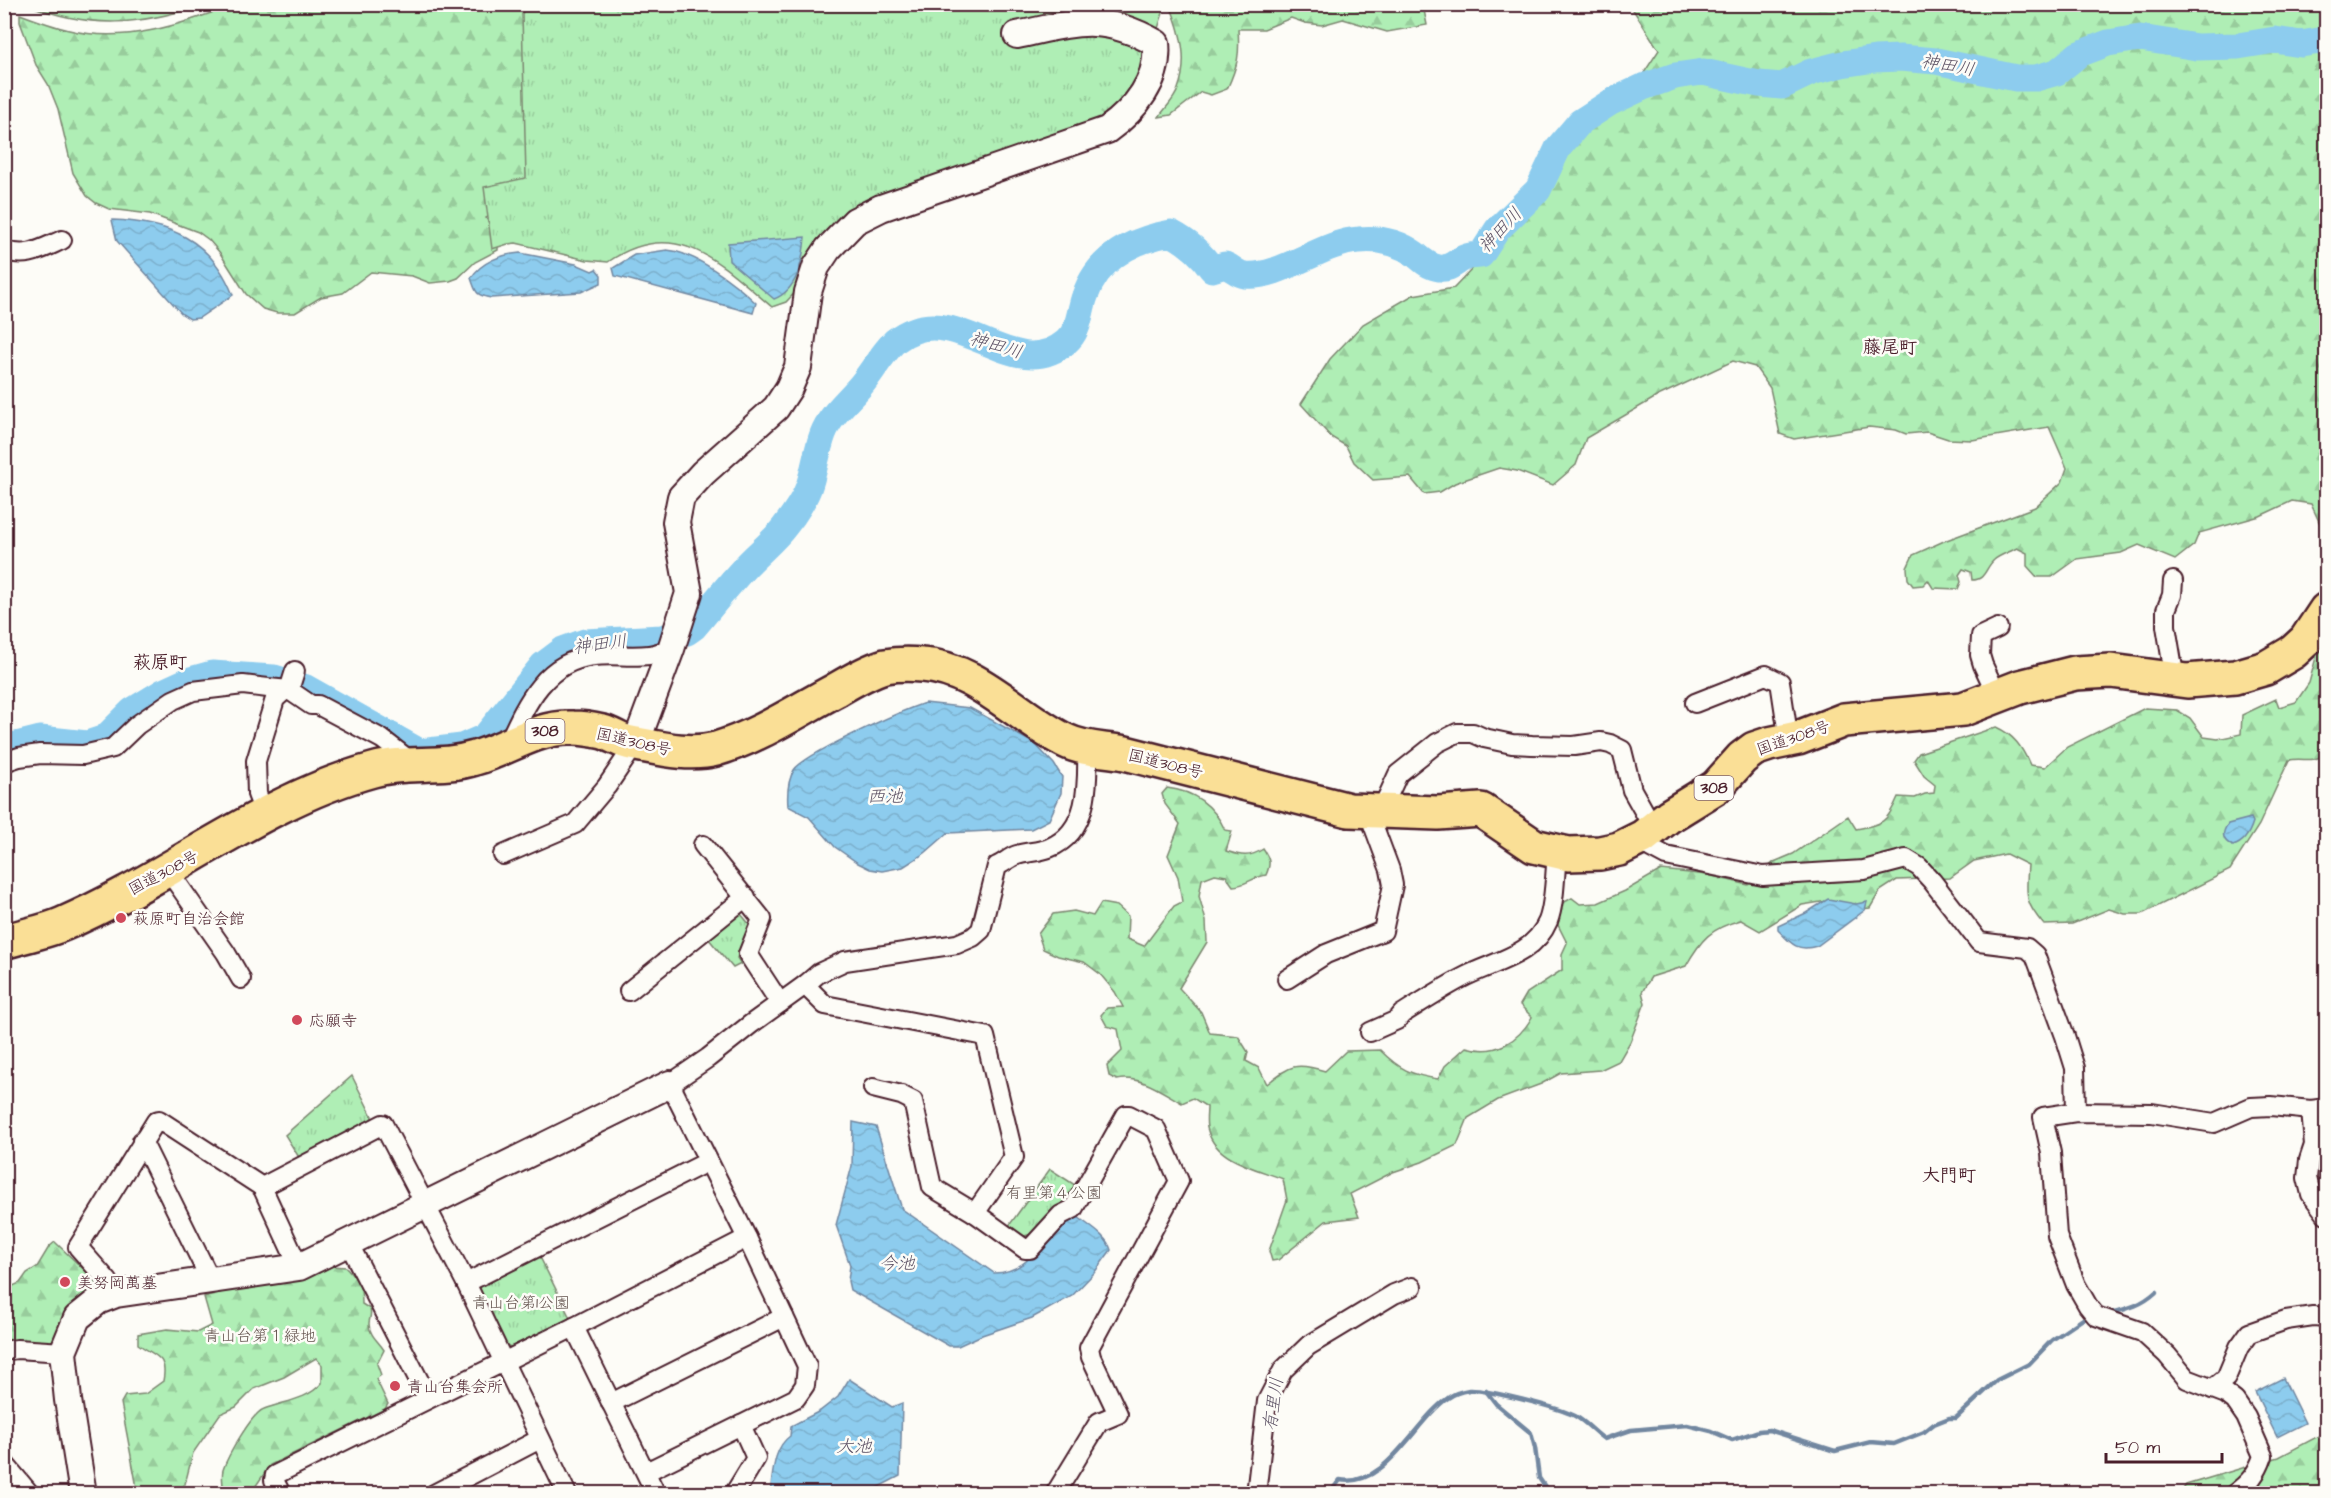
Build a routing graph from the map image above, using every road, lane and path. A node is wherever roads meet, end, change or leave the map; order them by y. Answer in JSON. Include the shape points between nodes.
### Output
{"nodes":[{"id":1,"x":1017,"y":35,"type":"dead end"},
{"id":2,"x":62,"y":240,"type":"dead end"},
{"id":3,"x":4,"y":250,"type":"edge"},
{"id":4,"x":2173,"y":580,"type":"dead end"},
{"id":5,"x":2326,"y":610,"type":"edge"},
{"id":6,"x":1998,"y":628,"type":"dead end"},
{"id":7,"x":671,"y":649,"type":"junction"},
{"id":8,"x":295,"y":671,"type":"dead end"},
{"id":9,"x":2175,"y":680,"type":"junction"},
{"id":10,"x":287,"y":690,"type":"junction"},
{"id":11,"x":1997,"y":695,"type":"junction"},
{"id":12,"x":1695,"y":703,"type":"dead end"},
{"id":13,"x":1789,"y":741,"type":"junction"},
{"id":14,"x":508,"y":743,"type":"junction"},
{"id":15,"x":636,"y":743,"type":"junction"},
{"id":16,"x":1087,"y":748,"type":"junction"},
{"id":17,"x":4,"y":762,"type":"edge"},
{"id":18,"x":414,"y":764,"type":"junction"},
{"id":19,"x":1374,"y":811,"type":"junction"},
{"id":20,"x":265,"y":815,"type":"junction"},
{"id":21,"x":1648,"y":833,"type":"junction"},
{"id":22,"x":704,"y":845,"type":"dead end"},
{"id":23,"x":1557,"y":852,"type":"junction"},
{"id":24,"x":503,"y":855,"type":"dead end"},
{"id":25,"x":168,"y":870,"type":"junction"},
{"id":26,"x":746,"y":897,"type":"junction"},
{"id":27,"x":4,"y":942,"type":"edge"},
{"id":28,"x":241,"y":979,"type":"dead end"},
{"id":29,"x":1287,"y":979,"type":"dead end"},
{"id":30,"x":805,"y":985,"type":"junction"},
{"id":31,"x":629,"y":991,"type":"dead end"},
{"id":32,"x":780,"y":1003,"type":"junction"},
{"id":33,"x":1370,"y":1032,"type":"dead end"},
{"id":34,"x":670,"y":1084,"type":"junction"},
{"id":35,"x":873,"y":1088,"type":"dead end"},
{"id":36,"x":2319,"y":1109,"type":"edge"},
{"id":37,"x":2076,"y":1112,"type":"junction"},
{"id":38,"x":142,"y":1141,"type":"junction"},
{"id":39,"x":707,"y":1162,"type":"junction"},
{"id":40,"x":262,"y":1187,"type":"junction"},
{"id":41,"x":424,"y":1206,"type":"junction"},
{"id":42,"x":975,"y":1213,"type":"junction"},
{"id":43,"x":2326,"y":1214,"type":"edge"},
{"id":44,"x":747,"y":1238,"type":"junction"},
{"id":45,"x":349,"y":1244,"type":"junction"},
{"id":46,"x":299,"y":1267,"type":"junction"},
{"id":47,"x":210,"y":1280,"type":"junction"},
{"id":48,"x":466,"y":1283,"type":"junction"},
{"id":49,"x":1412,"y":1287,"type":"dead end"},
{"id":50,"x":116,"y":1294,"type":"junction"},
{"id":51,"x":784,"y":1317,"type":"junction"},
{"id":52,"x":2326,"y":1317,"type":"edge"},
{"id":53,"x":574,"y":1327,"type":"junction"},
{"id":54,"x":4,"y":1351,"type":"edge"},
{"id":55,"x":63,"y":1352,"type":"junction"},
{"id":56,"x":503,"y":1361,"type":"junction"},
{"id":57,"x":2212,"y":1389,"type":"junction"},
{"id":58,"x":428,"y":1398,"type":"junction"},
{"id":59,"x":611,"y":1403,"type":"junction"},
{"id":60,"x":741,"y":1425,"type":"junction"},
{"id":61,"x":540,"y":1439,"type":"junction"},
{"id":62,"x":4,"y":1462,"type":"edge"},
{"id":63,"x":646,"y":1473,"type":"junction"},
{"id":64,"x":470,"y":1486,"type":"edge"},
{"id":65,"x":30,"y":1494,"type":"edge"},
{"id":66,"x":83,"y":1494,"type":"edge"},
{"id":67,"x":281,"y":1494,"type":"edge"},
{"id":68,"x":434,"y":1494,"type":"edge"},
{"id":69,"x":567,"y":1494,"type":"edge"},
{"id":70,"x":656,"y":1494,"type":"edge"},
{"id":71,"x":734,"y":1494,"type":"edge"},
{"id":72,"x":1055,"y":1494,"type":"edge"},
{"id":73,"x":1256,"y":1494,"type":"edge"},
{"id":74,"x":2234,"y":1494,"type":"edge"}],
"edges":[{"from":1,"to":7,"type":"street","via":[[1074,23],[1108,24],[1156,43],[1154,67],[1136,105],[1107,130],[881,208],[855,221],[828,249],[816,267],[810,288],[798,367],[789,388],[776,408],[681,497],[676,522],[689,593]]},
{"from":2,"to":3,"type":"street","via":[[17,255]]},
{"from":4,"to":9,"type":"street","via":[[2166,626]]},
{"from":5,"to":9,"type":"highway","name":"国道308号","number":"308","via":[[2306,640],[2280,662],[2235,677]]},
{"from":6,"to":11,"type":"street","via":[[1981,636],[1980,655]]},
{"from":7,"to":14,"type":"street","via":[[649,655],[592,656],[572,661],[538,686]]},
{"from":7,"to":15,"type":"street"},
{"from":8,"to":10,"type":"street"},
{"from":9,"to":11,"type":"highway","name":"国道308号","number":"308","via":[[2093,671]]},
{"from":10,"to":17,"type":"street","via":[[243,685],[193,691],[137,725],[113,748],[83,755],[40,754]]},
{"from":10,"to":18,"type":"street","via":[[382,739]]},
{"from":10,"to":20,"type":"street","via":[[275,699],[256,761],[257,794]]},
{"from":11,"to":13,"type":"highway","name":"国道308号","number":"308","via":[[1963,709],[1844,720]]},
{"from":12,"to":13,"type":"street","via":[[1766,675],[1780,682]]},
{"from":13,"to":21,"type":"highway","name":"国道308号","number":"308","via":[[1754,749],[1716,787]]},
{"from":14,"to":15,"type":"highway","name":"国道308号","number":"308","via":[[552,729],[573,728],[603,732]]},
{"from":14,"to":18,"type":"highway","name":"国道308号","number":"308","via":[[454,764]]},
{"from":15,"to":16,"type":"highway","name":"国道308号","number":"308","via":[[665,750],[712,750],[758,732],[876,670],[900,664],[925,665],[968,679],[1066,741]]},
{"from":15,"to":24,"type":"street","via":[[575,824]]},
{"from":16,"to":19,"type":"highway","name":"国道308号","number":"308","via":[[1125,753],[1349,810]]},
{"from":16,"to":30,"type":"street","via":[[1084,807],[1073,831],[1050,848],[1015,856],[997,866],[981,930],[973,937],[957,944],[845,961],[819,973]]},
{"from":18,"to":20,"type":"highway","name":"国道308号","number":"308","via":[[372,770],[321,788]]},
{"from":19,"to":21,"type":"street","via":[[1398,774],[1437,743],[1457,734],[1473,733],[1512,744],[1610,744],[1622,750]]},
{"from":19,"to":23,"type":"highway","name":"国道308号","number":"308","via":[[1481,810],[1528,843]]},
{"from":19,"to":29,"type":"street","via":[[1393,885],[1383,931],[1326,954]]},
{"from":20,"to":25,"type":"highway","name":"国道308号","number":"308"},
{"from":21,"to":23,"type":"highway","name":"国道308号","number":"308","via":[[1619,849],[1600,853]]},
{"from":21,"to":37,"type":"street","via":[[1651,848],[1666,856],[1763,876],[1864,870],[1906,859],[1913,863],[1938,888],[1979,942],[2027,948],[2035,955],[2066,1036],[2074,1068]]},
{"from":22,"to":26,"type":"street"},
{"from":23,"to":33,"type":"street","via":[[1548,922],[1527,948],[1467,976],[1397,1020]]},
{"from":25,"to":27,"type":"highway","name":"国道308号","number":"308","via":[[60,926]]},
{"from":25,"to":28,"type":"street"},
{"from":26,"to":31,"type":"street"},
{"from":26,"to":32,"type":"street","via":[[762,919],[748,954]]},
{"from":30,"to":32,"type":"street"},
{"from":30,"to":42,"type":"street","via":[[825,1005],[985,1036],[1014,1157]]},
{"from":32,"to":34,"type":"street"},
{"from":34,"to":39,"type":"street"},
{"from":34,"to":41,"type":"street"},
{"from":35,"to":42,"type":"street","via":[[913,1101],[933,1187]]},
{"from":36,"to":37,"type":"street","via":[[2251,1107],[2214,1123],[2152,1113]]},
{"from":36,"to":43,"type":"street","via":[[2307,1178],[2311,1194]]},
{"from":37,"to":57,"type":"street","via":[[2043,1117],[2051,1153],[2057,1236],[2076,1285],[2096,1316],[2142,1332],[2187,1379]]},
{"from":38,"to":40,"type":"street","via":[[159,1120]]},
{"from":38,"to":47,"type":"street"},
{"from":38,"to":50,"type":"street","via":[[78,1247]]},
{"from":39,"to":44,"type":"street"},
{"from":39,"to":48,"type":"street"},
{"from":40,"to":41,"type":"street","via":[[383,1124]]},
{"from":40,"to":46,"type":"street"},
{"from":41,"to":45,"type":"street"},
{"from":41,"to":48,"type":"street"},
{"from":42,"to":72,"type":"street","via":[[1030,1249],[1060,1215],[1073,1209],[1126,1115],[1156,1129],[1179,1181],[1089,1348],[1118,1414],[1099,1422]]},
{"from":44,"to":51,"type":"street"},
{"from":44,"to":53,"type":"street"},
{"from":45,"to":46,"type":"street"},
{"from":45,"to":58,"type":"street"},
{"from":46,"to":47,"type":"street"},
{"from":47,"to":50,"type":"street"},
{"from":48,"to":56,"type":"street"},
{"from":49,"to":73,"type":"street","via":[[1308,1346],[1283,1370],[1266,1401]]},
{"from":50,"to":55,"type":"street","via":[[98,1301],[77,1318]]},
{"from":51,"to":59,"type":"street"},
{"from":51,"to":60,"type":"street","via":[[807,1366],[805,1385],[796,1398]]},
{"from":52,"to":57,"type":"street","via":[[2286,1320],[2249,1333],[2226,1378]]},
{"from":53,"to":56,"type":"street"},
{"from":53,"to":59,"type":"street"},
{"from":54,"to":55,"type":"street"},
{"from":55,"to":66,"type":"street"},
{"from":56,"to":58,"type":"street"},
{"from":56,"to":61,"type":"street"},
{"from":57,"to":74,"type":"street","via":[[2235,1401],[2263,1456],[2258,1471]]},
{"from":58,"to":67,"type":"street","via":[[275,1474]]},
{"from":59,"to":63,"type":"street"},
{"from":60,"to":63,"type":"street"},
{"from":60,"to":71,"type":"street","via":[[756,1458]]},
{"from":61,"to":64,"type":"street"},
{"from":61,"to":69,"type":"street"},
{"from":62,"to":65,"type":"street"},
{"from":63,"to":70,"type":"street"},
{"from":64,"to":68,"type":"street"}]}
